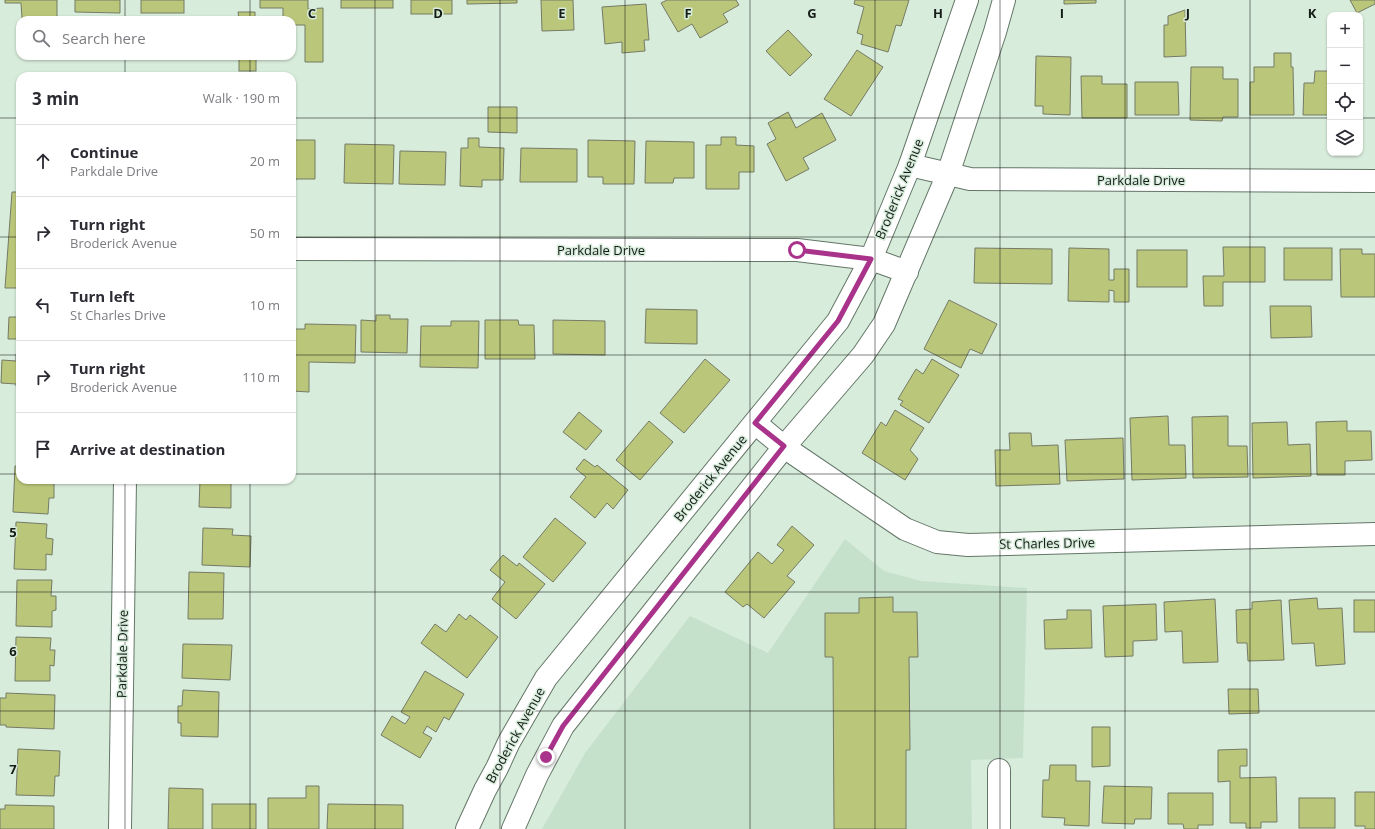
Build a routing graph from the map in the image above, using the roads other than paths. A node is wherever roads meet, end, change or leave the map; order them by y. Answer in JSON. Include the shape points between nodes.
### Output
{"nodes":[{"id":1,"x":967,"y":0,"type":"edge"},
{"id":2,"x":1004,"y":0,"type":"edge"},
{"id":3,"x":910,"y":165,"type":"junction"},
{"id":4,"x":948,"y":174,"type":"junction"},
{"id":5,"x":1375,"y":181,"type":"edge"},
{"id":6,"x":296,"y":249,"type":"edge"},
{"id":7,"x":871,"y":259,"type":"junction"},
{"id":8,"x":907,"y":272,"type":"junction"},
{"id":9,"x":755,"y":423,"type":"junction"},
{"id":10,"x":784,"y":446,"type":"junction"},
{"id":11,"x":125,"y":484,"type":"edge"},
{"id":12,"x":1375,"y":534,"type":"edge"},
{"id":13,"x":999,"y":770,"type":"dead end"},
{"id":14,"x":120,"y":829,"type":"edge"},
{"id":15,"x":468,"y":829,"type":"edge"},
{"id":16,"x":513,"y":829,"type":"edge"},
{"id":17,"x":998,"y":829,"type":"edge"}],
"edges":[{"from":1,"to":3,"type":"street","name":"Broderick Avenue"},
{"from":2,"to":4,"type":"street"},
{"from":3,"to":4,"type":"street","name":"Parkdale Drive"},
{"from":3,"to":7,"type":"street","name":"Broderick Avenue"},
{"from":4,"to":5,"type":"street","name":"Parkdale Drive","via":[[970,180]]},
{"from":4,"to":8,"type":"street"},
{"from":6,"to":7,"type":"street","name":"Parkdale Drive","via":[[797,250]]},
{"from":7,"to":8,"type":"street","name":"Parkdale Drive"},
{"from":7,"to":9,"type":"street","name":"Broderick Avenue","via":[[838,321]]},
{"from":8,"to":10,"type":"street","via":[[880,330],[863,354]]},
{"from":9,"to":10,"type":"street","name":"St Charles Drive"},
{"from":9,"to":15,"type":"street","name":"Broderick Avenue","via":[[546,678],[509,742]]},
{"from":10,"to":12,"type":"street","name":"St Charles Drive","via":[[905,529],[937,542],[968,545]]},
{"from":10,"to":16,"type":"street","via":[[563,726]]},
{"from":11,"to":14,"type":"street","name":"Parkdale Drive"},
{"from":13,"to":17,"type":"street"}]}
